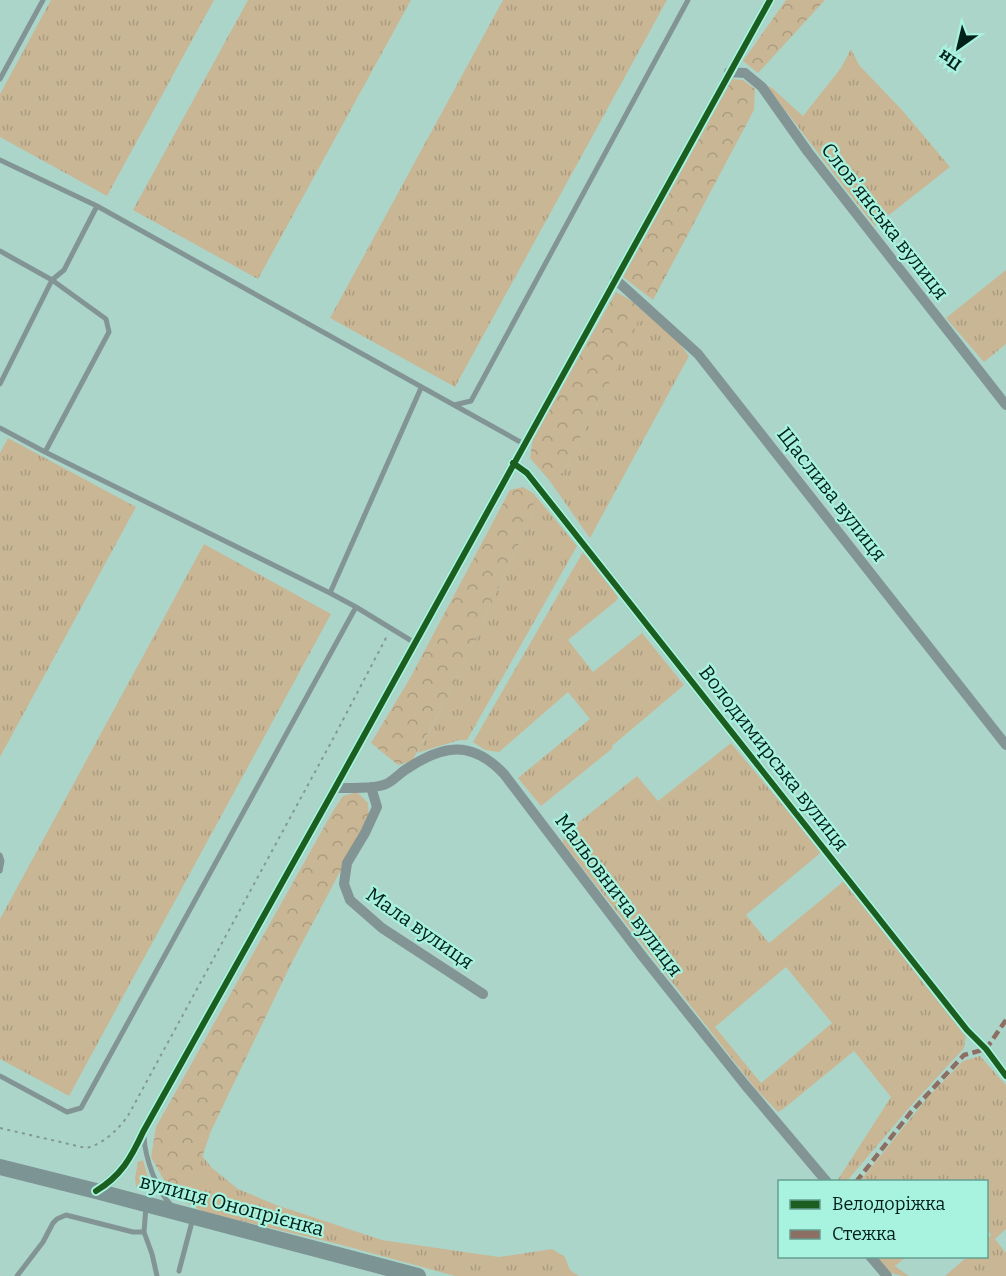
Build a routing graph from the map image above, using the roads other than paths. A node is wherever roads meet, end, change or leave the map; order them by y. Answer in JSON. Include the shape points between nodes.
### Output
{"nodes":[{"id":1,"x":43,"y":0,"type":"edge"},
{"id":2,"x":688,"y":0,"type":"edge"},
{"id":3,"x":770,"y":0,"type":"edge"},
{"id":4,"x":729,"y":72,"type":"junction"},
{"id":5,"x":0,"y":79,"type":"edge"},
{"id":6,"x":0,"y":160,"type":"edge"},
{"id":7,"x":97,"y":206,"type":"junction"},
{"id":8,"x":0,"y":251,"type":"edge"},
{"id":9,"x":615,"y":279,"type":"junction"},
{"id":10,"x":52,"y":280,"type":"junction"},
{"id":11,"x":0,"y":384,"type":"edge"},
{"id":12,"x":421,"y":388,"type":"junction"},
{"id":13,"x":454,"y":405,"type":"junction"},
{"id":14,"x":1006,"y":405,"type":"edge"},
{"id":15,"x":0,"y":428,"type":"edge"},
{"id":16,"x":524,"y":444,"type":"junction"},
{"id":17,"x":45,"y":452,"type":"junction"},
{"id":18,"x":513,"y":463,"type":"junction"},
{"id":19,"x":330,"y":593,"type":"junction"},
{"id":20,"x":356,"y":607,"type":"junction"},
{"id":21,"x":414,"y":643,"type":"junction"},
{"id":22,"x":1006,"y":745,"type":"edge"},
{"id":23,"x":371,"y":787,"type":"junction"},
{"id":24,"x":335,"y":788,"type":"junction"},
{"id":25,"x":0,"y":855,"type":"edge"},
{"id":26,"x":0,"y":871,"type":"edge"},
{"id":27,"x":483,"y":994,"type":"dead end"},
{"id":28,"x":0,"y":1076,"type":"edge"},
{"id":29,"x":1006,"y":1076,"type":"edge"},
{"id":30,"x":143,"y":1132,"type":"junction"},
{"id":31,"x":0,"y":1167,"type":"edge"},
{"id":32,"x":825,"y":1180,"type":"edge"},
{"id":33,"x":96,"y":1191,"type":"junction"},
{"id":34,"x":146,"y":1204,"type":"junction"},
{"id":35,"x":187,"y":1215,"type":"junction"},
{"id":36,"x":144,"y":1232,"type":"junction"},
{"id":37,"x":871,"y":1258,"type":"edge"},
{"id":38,"x":179,"y":1271,"type":"dead end"},
{"id":39,"x":393,"y":1273,"type":"edge"},
{"id":40,"x":17,"y":1276,"type":"edge"},
{"id":41,"x":157,"y":1276,"type":"edge"},
{"id":42,"x":418,"y":1276,"type":"edge"},
{"id":43,"x":887,"y":1276,"type":"edge"}],
"edges":[{"from":1,"to":5,"type":"lane"},
{"from":2,"to":13,"type":"lane","via":[[471,401]]},
{"from":3,"to":4,"type":"street"},
{"from":4,"to":9,"type":"street"},
{"from":4,"to":14,"type":"street","name":"Словʼянська вулиця","via":[[745,73],[762,87],[808,152]]},
{"from":6,"to":7,"type":"lane"},
{"from":7,"to":10,"type":"lane","via":[[64,270]]},
{"from":7,"to":12,"type":"lane"},
{"from":8,"to":10,"type":"lane"},
{"from":9,"to":16,"type":"street"},
{"from":9,"to":22,"type":"street","name":"Щаслива вулиця","via":[[698,354]]},
{"from":10,"to":11,"type":"lane"},
{"from":10,"to":17,"type":"lane","via":[[106,319],[109,332]]},
{"from":12,"to":13,"type":"lane"},
{"from":12,"to":19,"type":"lane"},
{"from":13,"to":16,"type":"lane"},
{"from":15,"to":17,"type":"lane"},
{"from":16,"to":18,"type":"street"},
{"from":17,"to":19,"type":"lane"},
{"from":18,"to":21,"type":"street"},
{"from":18,"to":29,"type":"street","name":"Володимирська вулиця","via":[[527,473]]},
{"from":19,"to":20,"type":"lane"},
{"from":20,"to":21,"type":"lane"},
{"from":20,"to":28,"type":"lane","via":[[81,1108],[67,1112]]},
{"from":21,"to":24,"type":"street"},
{"from":23,"to":24,"type":"street","name":"Мальовнича вулиця"},
{"from":23,"to":27,"type":"street","name":"Мала вулиця","via":[[377,807],[347,862],[344,884],[350,900],[382,928]]},
{"from":23,"to":32,"type":"street","name":"Мальовнича вулиця","via":[[386,785],[426,757],[448,749],[479,753],[494,763],[657,975]]},
{"from":24,"to":30,"type":"street"},
{"from":25,"to":26,"type":"lane"},
{"from":30,"to":33,"type":"street","via":[[122,1171]]},
{"from":30,"to":35,"type":"lane","via":[[159,1188],[168,1202]]},
{"from":31,"to":33,"type":"main road","name":"вулиця Онопрієнка"},
{"from":33,"to":34,"type":"main road","name":"вулиця Онопрієнка"},
{"from":34,"to":35,"type":"main road","name":"вулиця Онопрієнка"},
{"from":34,"to":36,"type":"lane"},
{"from":35,"to":38,"type":"lane"},
{"from":35,"to":39,"type":"main road","name":"вулиця Онопрієнка"},
{"from":36,"to":40,"type":"lane","via":[[66,1215],[53,1223]]},
{"from":36,"to":41,"type":"lane"},
{"from":37,"to":43,"type":"street"},
{"from":39,"to":42,"type":"main road","name":"вулиця Онопрієнка"}]}
